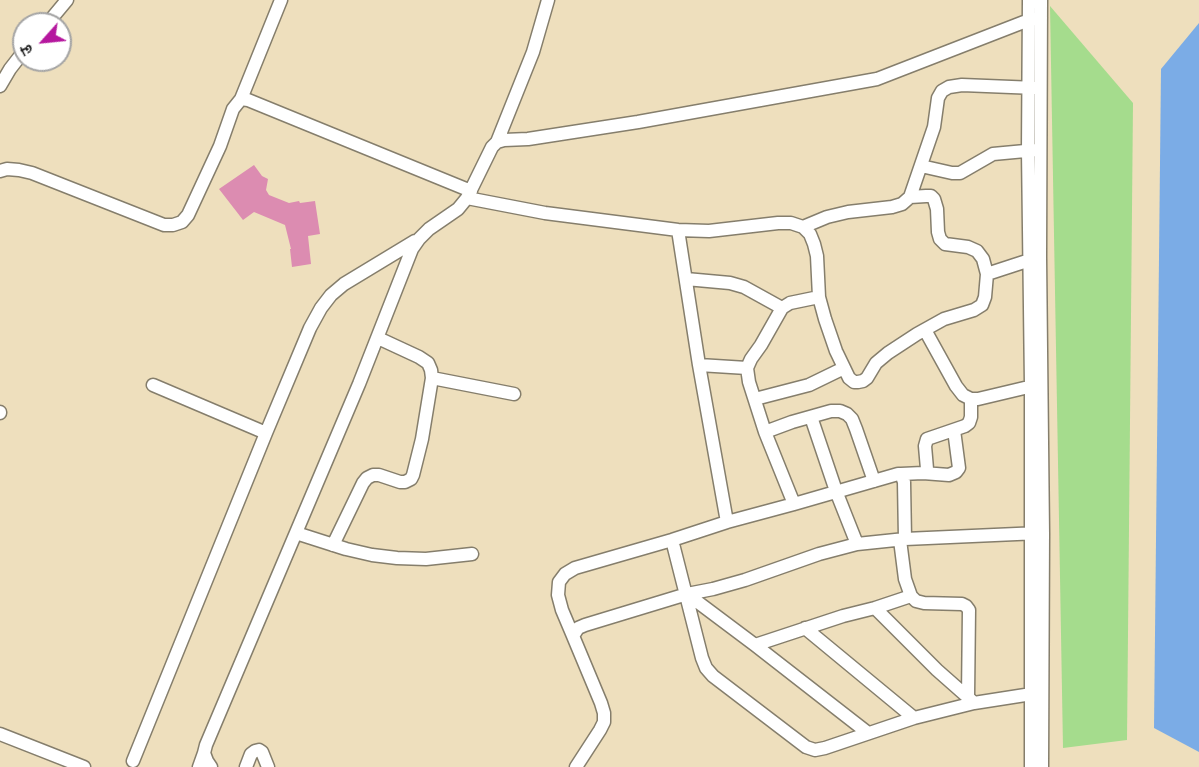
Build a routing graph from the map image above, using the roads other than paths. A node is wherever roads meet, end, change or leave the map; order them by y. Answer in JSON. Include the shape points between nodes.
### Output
{"nodes":[{"id":1,"x":67,"y":0,"type":"edge"},
{"id":2,"x":280,"y":0,"type":"edge"},
{"id":3,"x":548,"y":0,"type":"edge"},
{"id":4,"x":1029,"y":0,"type":"edge"},
{"id":5,"x":1041,"y":0,"type":"edge"},
{"id":6,"x":57,"y":12,"type":"edge"},
{"id":7,"x":1035,"y":19,"type":"junction"},
{"id":8,"x":12,"y":66,"type":"edge"},
{"id":9,"x":0,"y":86,"type":"edge"},
{"id":10,"x":1035,"y":88,"type":"junction"},
{"id":11,"x":241,"y":99,"type":"junction"},
{"id":12,"x":497,"y":142,"type":"junction"},
{"id":13,"x":1034,"y":150,"type":"junction"},
{"id":14,"x":921,"y":166,"type":"junction"},
{"id":15,"x":0,"y":171,"type":"edge"},
{"id":16,"x":469,"y":194,"type":"junction"},
{"id":17,"x":910,"y":197,"type":"junction"},
{"id":18,"x":803,"y":227,"type":"junction"},
{"id":19,"x":678,"y":230,"type":"junction"},
{"id":20,"x":419,"y":239,"type":"junction"},
{"id":21,"x":1035,"y":258,"type":"junction"},
{"id":22,"x":987,"y":274,"type":"junction"},
{"id":23,"x":686,"y":279,"type":"junction"},
{"id":24,"x":819,"y":297,"type":"junction"},
{"id":25,"x":782,"y":308,"type":"junction"},
{"id":26,"x":926,"y":330,"type":"junction"},
{"id":27,"x":378,"y":338,"type":"junction"},
{"id":28,"x":699,"y":365,"type":"junction"},
{"id":29,"x":747,"y":368,"type":"junction"},
{"id":30,"x":844,"y":368,"type":"junction"},
{"id":31,"x":432,"y":378,"type":"junction"},
{"id":32,"x":153,"y":385,"type":"dead end"},
{"id":33,"x":1036,"y":385,"type":"junction"},
{"id":34,"x":514,"y":394,"type":"dead end"},
{"id":35,"x":754,"y":399,"type":"junction"},
{"id":36,"x":971,"y":399,"type":"junction"},
{"id":37,"x":811,"y":417,"type":"junction"},
{"id":38,"x":954,"y":430,"type":"junction"},
{"id":39,"x":765,"y":432,"type":"junction"},
{"id":40,"x":267,"y":433,"type":"junction"},
{"id":41,"x":923,"y":473,"type":"junction"},
{"id":42,"x":901,"y":474,"type":"junction"},
{"id":43,"x":874,"y":481,"type":"junction"},
{"id":44,"x":836,"y":491,"type":"junction"},
{"id":45,"x":794,"y":504,"type":"junction"},
{"id":46,"x":727,"y":522,"type":"junction"},
{"id":47,"x":296,"y":533,"type":"junction"},
{"id":48,"x":1037,"y":533,"type":"junction"},
{"id":49,"x":903,"y":539,"type":"junction"},
{"id":50,"x":672,"y":540,"type":"junction"},
{"id":51,"x":856,"y":544,"type":"junction"},
{"id":52,"x":333,"y":545,"type":"junction"},
{"id":53,"x":472,"y":554,"type":"dead end"},
{"id":54,"x":687,"y":594,"type":"junction"},
{"id":55,"x":911,"y":596,"type":"junction"},
{"id":56,"x":875,"y":608,"type":"junction"},
{"id":57,"x":805,"y":628,"type":"junction"},
{"id":58,"x":573,"y":636,"type":"junction"},
{"id":59,"x":755,"y":645,"type":"junction"},
{"id":60,"x":1037,"y":693,"type":"junction"},
{"id":61,"x":971,"y":700,"type":"junction"},
{"id":62,"x":914,"y":718,"type":"junction"},
{"id":63,"x":868,"y":733,"type":"junction"},
{"id":64,"x":0,"y":734,"type":"edge"},
{"id":65,"x":204,"y":753,"type":"junction"},
{"id":66,"x":133,"y":761,"type":"dead end"},
{"id":67,"x":84,"y":767,"type":"edge"},
{"id":68,"x":199,"y":767,"type":"edge"},
{"id":69,"x":212,"y":767,"type":"edge"},
{"id":70,"x":246,"y":767,"type":"edge"},
{"id":71,"x":268,"y":767,"type":"edge"},
{"id":72,"x":576,"y":767,"type":"edge"},
{"id":73,"x":1031,"y":767,"type":"edge"},
{"id":74,"x":1042,"y":767,"type":"edge"}],
"edges":[{"from":1,"to":6,"type":"street"},
{"from":2,"to":11,"type":"street"},
{"from":3,"to":12,"type":"street"},
{"from":4,"to":7,"type":"street"},
{"from":5,"to":7,"type":"street"},
{"from":7,"to":10,"type":"street"},
{"from":7,"to":12,"type":"street","via":[[877,79],[638,122]]},
{"from":8,"to":9,"type":"street"},
{"from":10,"to":13,"type":"street"},
{"from":10,"to":14,"type":"street","via":[[962,85],[942,91]]},
{"from":11,"to":15,"type":"street","via":[[233,109],[188,215],[173,225],[32,173]]},
{"from":11,"to":16,"type":"street"},
{"from":12,"to":16,"type":"street"},
{"from":13,"to":14,"type":"street","via":[[993,154],[960,173]]},
{"from":13,"to":21,"type":"street"},
{"from":14,"to":17,"type":"street"},
{"from":16,"to":19,"type":"street","via":[[545,213]]},
{"from":16,"to":20,"type":"street","via":[[458,209]]},
{"from":17,"to":18,"type":"street","via":[[892,207],[848,212]]},
{"from":17,"to":22,"type":"street","via":[[934,199],[940,239],[945,244],[977,251]]},
{"from":18,"to":19,"type":"street","via":[[778,223],[709,231]]},
{"from":18,"to":24,"type":"street","via":[[816,250]]},
{"from":19,"to":23,"type":"street"},
{"from":20,"to":27,"type":"street"},
{"from":20,"to":40,"type":"street","via":[[331,295],[310,328]]},
{"from":21,"to":22,"type":"street"},
{"from":21,"to":33,"type":"street"},
{"from":22,"to":26,"type":"street","via":[[982,305]]},
{"from":23,"to":25,"type":"street","via":[[744,287]]},
{"from":23,"to":28,"type":"street"},
{"from":24,"to":25,"type":"street","via":[[795,301]]},
{"from":24,"to":30,"type":"street"},
{"from":25,"to":29,"type":"street"},
{"from":26,"to":30,"type":"street","via":[[888,353],[863,381],[854,382]]},
{"from":26,"to":36,"type":"street","via":[[957,386]]},
{"from":27,"to":31,"type":"street","via":[[428,363]]},
{"from":27,"to":47,"type":"street"},
{"from":28,"to":29,"type":"street"},
{"from":28,"to":46,"type":"street"},
{"from":29,"to":35,"type":"street"},
{"from":30,"to":35,"type":"street","via":[[809,384]]},
{"from":31,"to":34,"type":"street"},
{"from":31,"to":52,"type":"street","via":[[411,479],[393,481],[373,474],[367,478]]},
{"from":32,"to":40,"type":"street"},
{"from":33,"to":36,"type":"street"},
{"from":33,"to":48,"type":"street"},
{"from":35,"to":39,"type":"street"},
{"from":36,"to":38,"type":"street","via":[[969,423]]},
{"from":37,"to":39,"type":"street"},
{"from":37,"to":43,"type":"street","via":[[840,411],[852,419]]},
{"from":37,"to":44,"type":"street"},
{"from":38,"to":41,"type":"street","via":[[927,439],[927,469]]},
{"from":38,"to":41,"type":"street","via":[[956,472]]},
{"from":39,"to":45,"type":"street"},
{"from":40,"to":66,"type":"street"},
{"from":41,"to":42,"type":"street"},
{"from":42,"to":43,"type":"street"},
{"from":42,"to":49,"type":"street"},
{"from":43,"to":44,"type":"street"},
{"from":44,"to":45,"type":"street"},
{"from":44,"to":51,"type":"street"},
{"from":45,"to":46,"type":"street"},
{"from":46,"to":50,"type":"street"},
{"from":47,"to":52,"type":"street"},
{"from":47,"to":65,"type":"street"},
{"from":48,"to":49,"type":"street"},
{"from":48,"to":60,"type":"street"},
{"from":49,"to":51,"type":"street"},
{"from":49,"to":55,"type":"street","via":[[905,579]]},
{"from":50,"to":54,"type":"street"},
{"from":50,"to":58,"type":"street","via":[[565,574],[559,582],[558,595]]},
{"from":51,"to":54,"type":"street","via":[[745,580]]},
{"from":52,"to":53,"type":"street","via":[[398,558]]},
{"from":54,"to":58,"type":"street","via":[[585,625]]},
{"from":54,"to":59,"type":"street"},
{"from":54,"to":63,"type":"street","via":[[702,657],[713,676],[806,747],[825,748]]},
{"from":55,"to":56,"type":"street"},
{"from":55,"to":61,"type":"street","via":[[924,603],[962,604],[969,610]]},
{"from":56,"to":57,"type":"street"},
{"from":56,"to":61,"type":"street"},
{"from":57,"to":59,"type":"street"},
{"from":57,"to":62,"type":"street"},
{"from":58,"to":72,"type":"street","via":[[604,713],[600,730]]},
{"from":59,"to":63,"type":"street"},
{"from":60,"to":61,"type":"street"},
{"from":60,"to":73,"type":"street"},
{"from":60,"to":74,"type":"street"},
{"from":61,"to":62,"type":"street"},
{"from":62,"to":63,"type":"street"},
{"from":64,"to":67,"type":"street"},
{"from":65,"to":68,"type":"street"},
{"from":65,"to":69,"type":"street"},
{"from":70,"to":71,"type":"street","via":[[252,754],[259,750]]}]}
